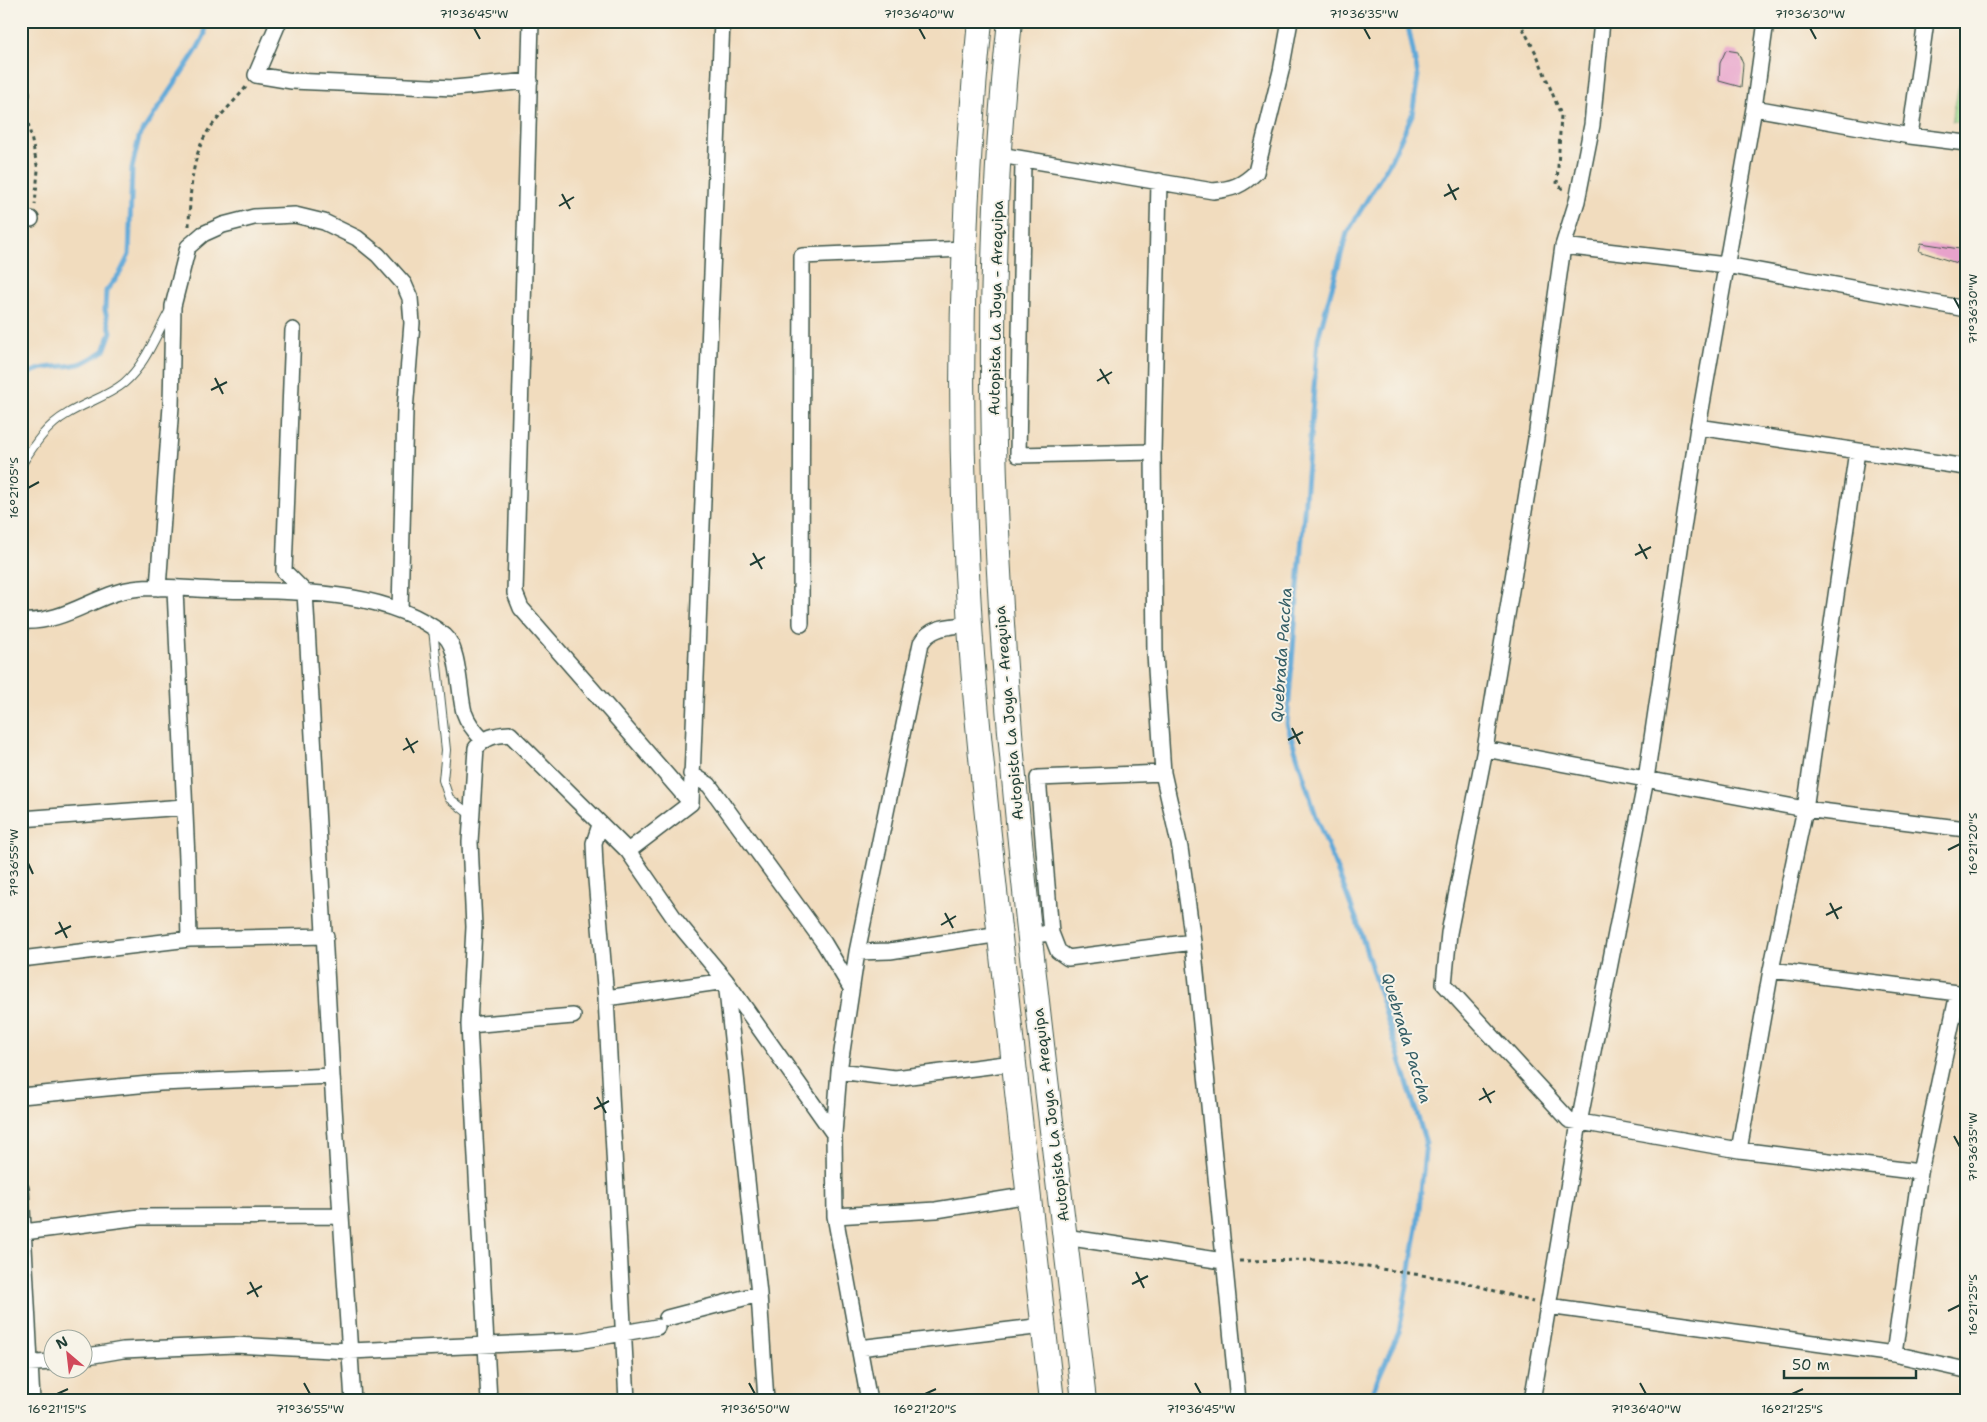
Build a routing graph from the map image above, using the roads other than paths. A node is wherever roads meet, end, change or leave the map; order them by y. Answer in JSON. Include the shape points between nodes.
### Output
{"nodes":[{"id":1,"x":279,"y":21,"type":"edge"},
{"id":2,"x":532,"y":21,"type":"edge"},
{"id":3,"x":722,"y":21,"type":"edge"},
{"id":4,"x":980,"y":21,"type":"edge"},
{"id":5,"x":1010,"y":21,"type":"edge"},
{"id":6,"x":1290,"y":21,"type":"edge"},
{"id":7,"x":1602,"y":21,"type":"edge"},
{"id":8,"x":1766,"y":21,"type":"edge"},
{"id":9,"x":1926,"y":21,"type":"edge"},
{"id":10,"x":530,"y":80,"type":"junction"},
{"id":11,"x":1754,"y":108,"type":"junction"},
{"id":12,"x":1910,"y":136,"type":"junction"},
{"id":13,"x":1966,"y":143,"type":"edge"},
{"id":14,"x":1000,"y":155,"type":"junction"},
{"id":15,"x":1023,"y":160,"type":"junction"},
{"id":16,"x":1159,"y":181,"type":"junction"},
{"id":17,"x":1563,"y":246,"type":"junction"},
{"id":18,"x":964,"y":249,"type":"junction"},
{"id":19,"x":1726,"y":265,"type":"junction"},
{"id":20,"x":173,"y":306,"type":"junction"},
{"id":21,"x":1966,"y":309,"type":"edge"},
{"id":22,"x":294,"y":330,"type":"dead end"},
{"id":23,"x":1698,"y":427,"type":"junction"},
{"id":24,"x":1153,"y":452,"type":"junction"},
{"id":25,"x":1857,"y":452,"type":"junction"},
{"id":26,"x":21,"y":465,"type":"edge"},
{"id":27,"x":1966,"y":467,"type":"edge"},
{"id":28,"x":158,"y":588,"type":"junction"},
{"id":29,"x":175,"y":589,"type":"junction"},
{"id":30,"x":305,"y":592,"type":"junction"},
{"id":31,"x":400,"y":610,"type":"junction"},
{"id":32,"x":21,"y":621,"type":"edge"},
{"id":33,"x":801,"y":624,"type":"dead end"},
{"id":34,"x":970,"y":624,"type":"junction"},
{"id":35,"x":433,"y":629,"type":"junction"},
{"id":36,"x":483,"y":740,"type":"junction"},
{"id":37,"x":1485,"y":749,"type":"junction"},
{"id":38,"x":1163,"y":773,"type":"junction"},
{"id":39,"x":691,"y":774,"type":"junction"},
{"id":40,"x":1646,"y":779,"type":"junction"},
{"id":41,"x":691,"y":803,"type":"junction"},
{"id":42,"x":184,"y":807,"type":"junction"},
{"id":43,"x":1805,"y":809,"type":"junction"},
{"id":44,"x":472,"y":816,"type":"junction"},
{"id":45,"x":21,"y":819,"type":"edge"},
{"id":46,"x":600,"y":824,"type":"junction"},
{"id":47,"x":1966,"y":829,"type":"edge"},
{"id":48,"x":628,"y":851,"type":"junction"},
{"id":49,"x":1000,"y":934,"type":"junction"},
{"id":50,"x":1041,"y":934,"type":"junction"},
{"id":51,"x":326,"y":936,"type":"junction"},
{"id":52,"x":189,"y":939,"type":"junction"},
{"id":53,"x":1193,"y":942,"type":"junction"},
{"id":54,"x":856,"y":952,"type":"junction"},
{"id":55,"x":21,"y":959,"type":"edge"},
{"id":56,"x":1771,"y":970,"type":"junction"},
{"id":57,"x":726,"y":981,"type":"junction"},
{"id":58,"x":851,"y":988,"type":"junction"},
{"id":59,"x":1962,"y":994,"type":"edge"},
{"id":60,"x":606,"y":998,"type":"junction"},
{"id":61,"x":573,"y":1016,"type":"dead end"},
{"id":62,"x":469,"y":1025,"type":"junction"},
{"id":63,"x":1013,"y":1064,"type":"junction"},
{"id":64,"x":839,"y":1071,"type":"junction"},
{"id":65,"x":332,"y":1076,"type":"junction"},
{"id":66,"x":21,"y":1096,"type":"edge"},
{"id":67,"x":1579,"y":1123,"type":"junction"},
{"id":68,"x":834,"y":1134,"type":"junction"},
{"id":69,"x":1739,"y":1150,"type":"junction"},
{"id":70,"x":1920,"y":1172,"type":"junction"},
{"id":71,"x":21,"y":1190,"type":"edge"},
{"id":72,"x":1030,"y":1195,"type":"junction"},
{"id":73,"x":341,"y":1216,"type":"junction"},
{"id":74,"x":835,"y":1216,"type":"junction"},
{"id":75,"x":24,"y":1232,"type":"junction"},
{"id":76,"x":1066,"y":1237,"type":"junction"},
{"id":77,"x":1223,"y":1262,"type":"junction"},
{"id":78,"x":759,"y":1294,"type":"junction"},
{"id":79,"x":1548,"y":1306,"type":"junction"},
{"id":80,"x":1043,"y":1326,"type":"junction"},
{"id":81,"x":624,"y":1334,"type":"junction"},
{"id":82,"x":486,"y":1346,"type":"junction"},
{"id":83,"x":858,"y":1348,"type":"junction"},
{"id":84,"x":350,"y":1352,"type":"junction"},
{"id":85,"x":1894,"y":1354,"type":"junction"},
{"id":86,"x":92,"y":1355,"type":"edge"},
{"id":87,"x":42,"y":1363,"type":"edge"},
{"id":88,"x":26,"y":1364,"type":"edge"},
{"id":89,"x":1966,"y":1370,"type":"edge"},
{"id":90,"x":32,"y":1401,"type":"edge"},
{"id":91,"x":353,"y":1401,"type":"edge"},
{"id":92,"x":489,"y":1401,"type":"edge"},
{"id":93,"x":627,"y":1401,"type":"edge"},
{"id":94,"x":766,"y":1401,"type":"edge"},
{"id":95,"x":869,"y":1401,"type":"edge"},
{"id":96,"x":1052,"y":1401,"type":"edge"},
{"id":97,"x":1084,"y":1401,"type":"edge"},
{"id":98,"x":1238,"y":1401,"type":"edge"},
{"id":99,"x":1532,"y":1401,"type":"edge"}],
"edges":[{"from":1,"to":10,"type":"street","via":[[256,75],[292,81],[454,88]]},
{"from":2,"to":10,"type":"street"},
{"from":3,"to":39,"type":"street"},
{"from":4,"to":18,"type":"main road","name":"Autopista La Joya - Arequipa"},
{"from":5,"to":14,"type":"main road","name":"Autopista La Joya - Arequipa"},
{"from":6,"to":16,"type":"street","via":[[1256,172],[1233,189],[1213,191]]},
{"from":7,"to":17,"type":"street","via":[[1592,125],[1577,201]]},
{"from":8,"to":11,"type":"street"},
{"from":9,"to":12,"type":"street"},
{"from":10,"to":41,"type":"street","via":[[516,593],[521,608]]},
{"from":11,"to":12,"type":"street"},
{"from":11,"to":19,"type":"street"},
{"from":12,"to":13,"type":"street"},
{"from":14,"to":15,"type":"street"},
{"from":14,"to":50,"type":"main road","name":"Autopista La Joya - Arequipa","via":[[994,453],[1005,690]]},
{"from":15,"to":16,"type":"street"},
{"from":15,"to":24,"type":"street","via":[[1018,455]]},
{"from":16,"to":24,"type":"street"},
{"from":17,"to":19,"type":"street"},
{"from":17,"to":37,"type":"street","via":[[1536,438]]},
{"from":18,"to":33,"type":"street","via":[[802,256]]},
{"from":18,"to":34,"type":"main road","name":"Autopista La Joya - Arequipa","via":[[962,444]]},
{"from":19,"to":21,"type":"street"},
{"from":19,"to":23,"type":"street"},
{"from":20,"to":26,"type":"lane","via":[[141,363],[126,381],[51,425]]},
{"from":20,"to":28,"type":"street","via":[[171,406]]},
{"from":20,"to":31,"type":"street","via":[[188,247],[203,234],[254,217],[295,215],[324,222],[357,238],[378,255],[404,284],[410,298],[412,323],[405,411]]},
{"from":22,"to":30,"type":"street","via":[[284,571]]},
{"from":23,"to":25,"type":"street"},
{"from":23,"to":40,"type":"street"},
{"from":24,"to":38,"type":"street","via":[[1155,654]]},
{"from":25,"to":27,"type":"street"},
{"from":25,"to":43,"type":"street"},
{"from":28,"to":29,"type":"street"},
{"from":28,"to":32,"type":"street","via":[[133,589],[69,614]]},
{"from":29,"to":30,"type":"street"},
{"from":29,"to":42,"type":"street"},
{"from":30,"to":31,"type":"street","via":[[341,596]]},
{"from":30,"to":51,"type":"street"},
{"from":31,"to":35,"type":"street"},
{"from":34,"to":49,"type":"main road","name":"Autopista La Joya - Arequipa"},
{"from":34,"to":54,"type":"street","via":[[934,629],[921,643]]},
{"from":35,"to":36,"type":"street","via":[[447,637],[454,653],[464,713],[471,728]]},
{"from":35,"to":44,"type":"lane","via":[[446,750],[443,780],[449,798]]},
{"from":36,"to":44,"type":"street","via":[[476,748]]},
{"from":36,"to":46,"type":"street","via":[[510,734]]},
{"from":37,"to":40,"type":"street"},
{"from":37,"to":67,"type":"street","via":[[1449,933],[1444,984],[1569,1120]]},
{"from":38,"to":50,"type":"street","via":[[1038,778]]},
{"from":38,"to":53,"type":"street","via":[[1180,848]]},
{"from":39,"to":41,"type":"street"},
{"from":39,"to":58,"type":"street","via":[[709,785],[824,942]]},
{"from":40,"to":43,"type":"street"},
{"from":40,"to":67,"type":"street"},
{"from":41,"to":48,"type":"street"},
{"from":42,"to":45,"type":"street"},
{"from":42,"to":52,"type":"street"},
{"from":43,"to":47,"type":"street"},
{"from":43,"to":56,"type":"street"},
{"from":44,"to":62,"type":"street","via":[[474,927]]},
{"from":46,"to":48,"type":"street"},
{"from":46,"to":60,"type":"street","via":[[594,844]]},
{"from":48,"to":57,"type":"street","via":[[677,922]]},
{"from":49,"to":54,"type":"street","via":[[890,951]]},
{"from":49,"to":63,"type":"main road","name":"Autopista La Joya - Arequipa"},
{"from":50,"to":53,"type":"street","via":[[1068,958]]},
{"from":50,"to":76,"type":"main road","name":"Autopista La Joya - Arequipa"},
{"from":51,"to":52,"type":"street"},
{"from":51,"to":65,"type":"street"},
{"from":52,"to":55,"type":"street"},
{"from":53,"to":77,"type":"street"},
{"from":54,"to":58,"type":"street"},
{"from":56,"to":59,"type":"street"},
{"from":56,"to":69,"type":"street"},
{"from":57,"to":60,"type":"street"},
{"from":57,"to":68,"type":"street"},
{"from":57,"to":78,"type":"street"},
{"from":58,"to":64,"type":"street"},
{"from":59,"to":70,"type":"street"},
{"from":60,"to":81,"type":"street"},
{"from":61,"to":62,"type":"street"},
{"from":62,"to":82,"type":"street"},
{"from":63,"to":64,"type":"street","via":[[895,1078]]},
{"from":63,"to":72,"type":"main road","name":"Autopista La Joya - Arequipa"},
{"from":64,"to":68,"type":"street"},
{"from":65,"to":66,"type":"street","via":[[160,1083]]},
{"from":65,"to":73,"type":"street"},
{"from":67,"to":69,"type":"street"},
{"from":67,"to":79,"type":"street"},
{"from":68,"to":74,"type":"street"},
{"from":69,"to":70,"type":"street"},
{"from":70,"to":85,"type":"street"},
{"from":71,"to":75,"type":"street"},
{"from":72,"to":74,"type":"street","via":[[936,1210]]},
{"from":72,"to":80,"type":"main road","name":"Autopista La Joya - Arequipa"},
{"from":73,"to":75,"type":"street","via":[[140,1217]]},
{"from":73,"to":84,"type":"street"},
{"from":74,"to":83,"type":"street"},
{"from":75,"to":88,"type":"street"},
{"from":76,"to":77,"type":"street"},
{"from":76,"to":97,"type":"main road","name":"Autopista La Joya - Arequipa"},
{"from":77,"to":98,"type":"street"},
{"from":78,"to":81,"type":"street"},
{"from":78,"to":94,"type":"street"},
{"from":79,"to":85,"type":"street"},
{"from":79,"to":99,"type":"street"},
{"from":80,"to":83,"type":"street"},
{"from":80,"to":96,"type":"main road","name":"Autopista La Joya - Arequipa"},
{"from":81,"to":82,"type":"street","via":[[578,1341]]},
{"from":81,"to":93,"type":"street"},
{"from":82,"to":84,"type":"street"},
{"from":82,"to":92,"type":"street"},
{"from":83,"to":95,"type":"street"},
{"from":84,"to":86,"type":"street","via":[[235,1345],[123,1350]]},
{"from":84,"to":91,"type":"street"},
{"from":85,"to":89,"type":"street"},
{"from":87,"to":88,"type":"street"},
{"from":88,"to":90,"type":"street"}]}
